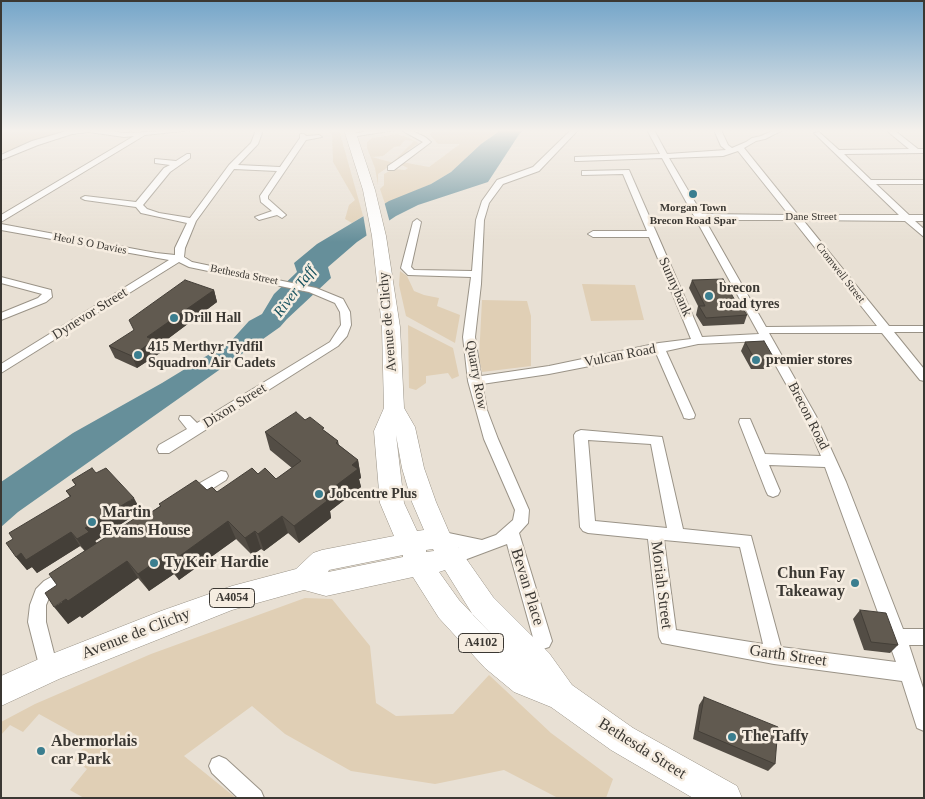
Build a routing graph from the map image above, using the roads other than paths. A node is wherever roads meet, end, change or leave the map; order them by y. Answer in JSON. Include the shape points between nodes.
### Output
{"nodes":[{"id":1,"x":88,"y":167,"type":"edge"},
{"id":2,"x":171,"y":167,"type":"edge"},
{"id":3,"x":232,"y":167,"type":"edge"},
{"id":4,"x":239,"y":167,"type":"edge"},
{"id":5,"x":361,"y":167,"type":"edge"},
{"id":6,"x":399,"y":167,"type":"edge"},
{"id":7,"x":538,"y":167,"type":"edge"},
{"id":8,"x":671,"y":167,"type":"edge"},
{"id":9,"x":752,"y":167,"type":"edge"},
{"id":10,"x":852,"y":167,"type":"edge"},
{"id":11,"x":403,"y":168,"type":"dead end"},
{"id":12,"x":282,"y":169,"type":"joint"},
{"id":13,"x":585,"y":173,"type":"dead end"},
{"id":14,"x":868,"y":182,"type":"junction"},
{"id":15,"x":924,"y":182,"type":"edge"},
{"id":16,"x":93,"y":193,"type":"dead end"},
{"id":17,"x":139,"y":205,"type":"junction"},
{"id":18,"x":260,"y":217,"type":"dead end"},
{"id":19,"x":699,"y":217,"type":"junction"},
{"id":20,"x":796,"y":217,"type":"junction"},
{"id":21,"x":906,"y":218,"type":"junction"},
{"id":22,"x":924,"y":218,"type":"edge"},
{"id":23,"x":1,"y":219,"type":"edge"},
{"id":24,"x":192,"y":221,"type":"junction"},
{"id":25,"x":417,"y":222,"type":"dead end"},
{"id":26,"x":1,"y":226,"type":"edge"},
{"id":27,"x":593,"y":234,"type":"dead end"},
{"id":28,"x":652,"y":234,"type":"junction"},
{"id":29,"x":924,"y":234,"type":"edge"},
{"id":30,"x":179,"y":258,"type":"junction"},
{"id":31,"x":476,"y":274,"type":"junction"},
{"id":32,"x":1,"y":280,"type":"edge"},
{"id":33,"x":339,"y":301,"type":"joint"},
{"id":34,"x":1,"y":317,"type":"edge"},
{"id":35,"x":924,"y":328,"type":"edge"},
{"id":36,"x":885,"y":329,"type":"junction"},
{"id":37,"x":764,"y":334,"type":"junction"},
{"id":38,"x":698,"y":340,"type":"junction"},
{"id":39,"x":659,"y":347,"type":"junction"},
{"id":40,"x":1,"y":369,"type":"edge"},
{"id":41,"x":924,"y":377,"type":"edge"},
{"id":42,"x":474,"y":381,"type":"junction"},
{"id":43,"x":394,"y":408,"type":"junction"},
{"id":44,"x":689,"y":415,"type":"dead end"},
{"id":45,"x":185,"y":419,"type":"dead end"},
{"id":46,"x":745,"y":422,"type":"dead end"},
{"id":47,"x":196,"y":430,"type":"junction"},
{"id":48,"x":164,"y":449,"type":"dead end"},
{"id":49,"x":760,"y":459,"type":"junction"},
{"id":50,"x":830,"y":462,"type":"junction"},
{"id":51,"x":221,"y":476,"type":"dead end"},
{"id":52,"x":773,"y":492,"type":"dead end"},
{"id":53,"x":176,"y":505,"type":"edge"},
{"id":54,"x":511,"y":533,"type":"junction"},
{"id":55,"x":655,"y":533,"type":"junction"},
{"id":56,"x":676,"y":534,"type":"junction"},
{"id":57,"x":445,"y":547,"type":"junction"},
{"id":58,"x":483,"y":547,"type":"junction"},
{"id":59,"x":414,"y":554,"type":"junction"},
{"id":60,"x":84,"y":564,"type":"edge"},
{"id":61,"x":668,"y":637,"type":"joint"},
{"id":62,"x":897,"y":637,"type":"junction"},
{"id":63,"x":924,"y":637,"type":"edge"},
{"id":64,"x":543,"y":641,"type":"dead end"},
{"id":65,"x":774,"y":655,"type":"junction"},
{"id":66,"x":49,"y":669,"type":"junction"},
{"id":67,"x":909,"y":673,"type":"junction"},
{"id":68,"x":1,"y":691,"type":"edge"},
{"id":69,"x":561,"y":696,"type":"junction"},
{"id":70,"x":924,"y":721,"type":"edge"},
{"id":71,"x":219,"y":766,"type":"dead end"},
{"id":72,"x":254,"y":798,"type":"edge"},
{"id":73,"x":725,"y":798,"type":"edge"}],
"edges":[{"from":1,"to":23,"type":"street"},
{"from":2,"to":17,"type":"street"},
{"from":3,"to":24,"type":"street"},
{"from":4,"to":12,"type":"street"},
{"from":5,"to":43,"type":"main road","name":"Avenue de Clichy","via":[[379,236],[391,327]]},
{"from":6,"to":11,"type":"street"},
{"from":7,"to":31,"type":"street","name":"Quarry Row","via":[[500,182],[484,203]]},
{"from":8,"to":19,"type":"street","name":"Brecon Road"},
{"from":9,"to":20,"type":"street","name":"Cromwell Street"},
{"from":10,"to":14,"type":"street"},
{"from":12,"to":18,"type":"street","via":[[264,196],[264,200],[280,213]]},
{"from":13,"to":28,"type":"street","name":"Sunnybank","via":[[626,172]]},
{"from":14,"to":15,"type":"street"},
{"from":14,"to":21,"type":"street"},
{"from":16,"to":17,"type":"street","via":[[82,200]]},
{"from":17,"to":24,"type":"street","via":[[144,211]]},
{"from":19,"to":20,"type":"street","name":"Dane Street"},
{"from":19,"to":37,"type":"street","name":"Brecon Road"},
{"from":20,"to":21,"type":"street","name":"Dane Street"},
{"from":20,"to":36,"type":"street","name":"Cromwell Street"},
{"from":21,"to":22,"type":"street","name":"Dane Street"},
{"from":21,"to":29,"type":"street"},
{"from":24,"to":30,"type":"street"},
{"from":25,"to":31,"type":"street","via":[[406,268],[411,273]]},
{"from":26,"to":30,"type":"street","name":"Heol S O Davies"},
{"from":27,"to":28,"type":"street"},
{"from":28,"to":38,"type":"street","name":"Sunnybank"},
{"from":30,"to":33,"type":"street","name":"Bethesda Street","via":[[189,264],[319,292]]},
{"from":30,"to":40,"type":"street","name":"Dynevor Street"},
{"from":31,"to":42,"type":"street","name":"Quarry Row","via":[[469,338]]},
{"from":32,"to":34,"type":"street","via":[[47,292],[47,297],[42,300]]},
{"from":33,"to":47,"type":"street","name":"Dixon Street","via":[[345,312],[346,325],[334,344]]},
{"from":35,"to":36,"type":"street","name":"Vulcan Road"},
{"from":36,"to":37,"type":"street","name":"Vulcan Road"},
{"from":36,"to":41,"type":"street","name":"Cromwell Street"},
{"from":37,"to":38,"type":"street","name":"Vulcan Road"},
{"from":37,"to":50,"type":"street","name":"Brecon Road","via":[[810,416]]},
{"from":38,"to":39,"type":"street","name":"Vulcan Road"},
{"from":39,"to":42,"type":"street","name":"Vulcan Road","via":[[549,370]]},
{"from":39,"to":44,"type":"street"},
{"from":42,"to":54,"type":"street","name":"Quarry Row","via":[[491,439],[520,504],[520,523]]},
{"from":43,"to":57,"type":"main road","name":"Avenue de Clichy","via":[[405,427],[413,468]]},
{"from":43,"to":59,"type":"main road","name":"Avenue de Clichy","via":[[385,431],[392,503]]},
{"from":45,"to":47,"type":"street","name":"Dixon Street"},
{"from":46,"to":49,"type":"street"},
{"from":47,"to":48,"type":"street","name":"Dixon Street"},
{"from":49,"to":50,"type":"street"},
{"from":49,"to":52,"type":"street"},
{"from":50,"to":62,"type":"street","name":"Brecon Road"},
{"from":51,"to":53,"type":"street"},
{"from":54,"to":58,"type":"street"},
{"from":54,"to":64,"type":"street","name":"Bevan Place"},
{"from":55,"to":56,"type":"street"},
{"from":55,"to":56,"type":"street","via":[[588,527],[581,435],[657,440]]},
{"from":55,"to":61,"type":"street","name":"Moriah Street"},
{"from":56,"to":65,"type":"street","via":[[746,540]]},
{"from":57,"to":58,"type":"street"},
{"from":57,"to":58,"type":"street"},
{"from":57,"to":59,"type":"main road"},
{"from":57,"to":69,"type":"main road","name":"Bethesda Street","number":"A4102","via":[[483,606],[539,663]]},
{"from":59,"to":66,"type":"main road","name":"Avenue de Clichy","number":"A4054","via":[[326,584],[304,578],[215,604]]},
{"from":59,"to":69,"type":"main road","name":"Bethesda Street","number":"A4102","via":[[449,609],[495,658],[524,682]]},
{"from":60,"to":66,"type":"street","via":[[50,586],[38,604],[37,622]]},
{"from":61,"to":65,"type":"street","name":"Garth Street"},
{"from":62,"to":63,"type":"street"},
{"from":62,"to":67,"type":"street","name":"Brecon Road"},
{"from":65,"to":67,"type":"street","name":"Garth Street"},
{"from":66,"to":68,"type":"main road","name":"Avenue de Clichy","number":"A4054"},
{"from":67,"to":70,"type":"street","name":"Brecon Road"},
{"from":69,"to":73,"type":"main road","name":"Bethesda Street","number":"A4102","via":[[622,739]]},
{"from":71,"to":72,"type":"street"}]}
